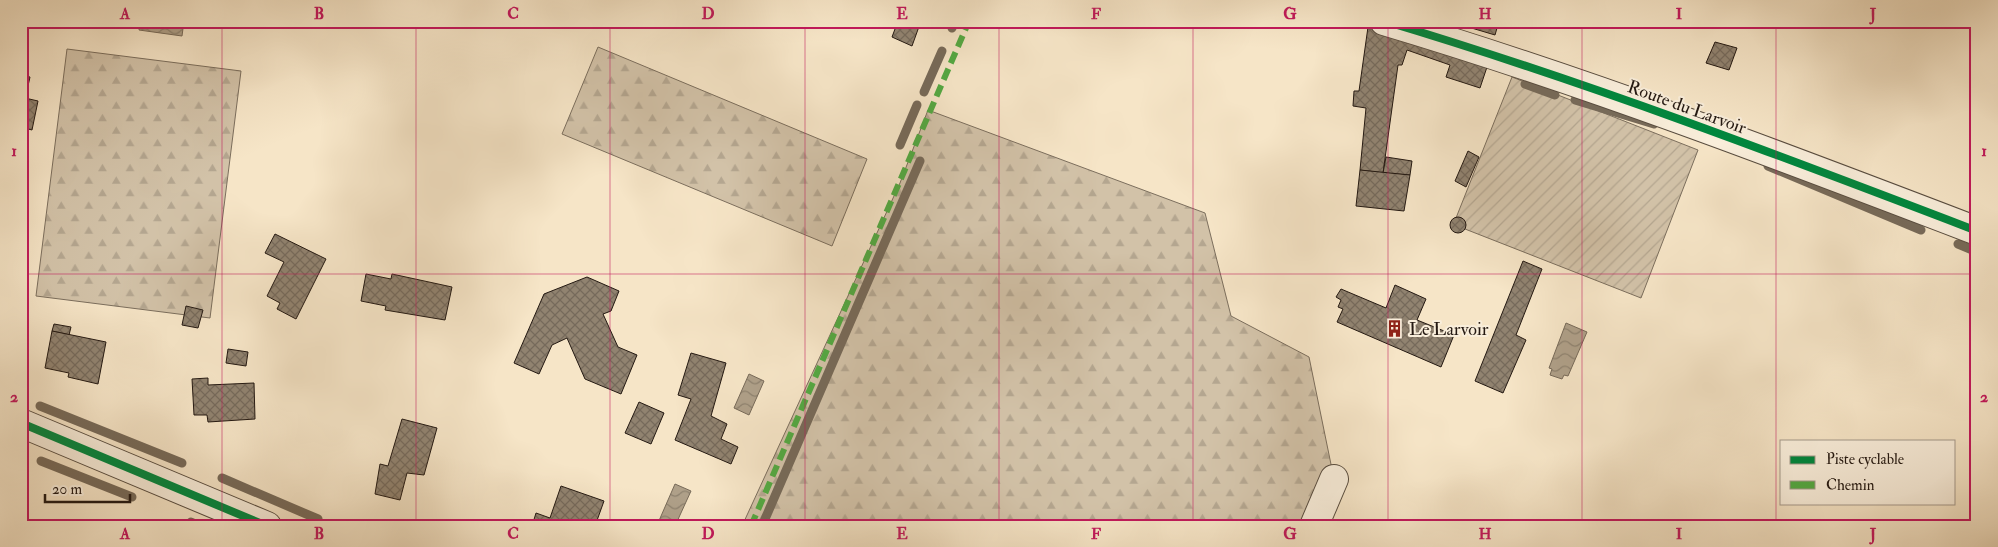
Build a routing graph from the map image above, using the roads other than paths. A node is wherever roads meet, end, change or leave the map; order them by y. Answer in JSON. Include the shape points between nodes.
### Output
{"nodes":[{"id":1,"x":1384,"y":21,"type":"edge"},
{"id":2,"x":1977,"y":231,"type":"edge"},
{"id":3,"x":21,"y":423,"type":"edge"},
{"id":4,"x":1334,"y":479,"type":"dead end"},
{"id":5,"x":267,"y":526,"type":"edge"},
{"id":6,"x":1314,"y":526,"type":"edge"}],
"edges":[{"from":1,"to":2,"type":"street","name":"Route du Larvoir","via":[[1522,64],[1779,155]]},
{"from":3,"to":5,"type":"street"},
{"from":4,"to":6,"type":"street"}]}
